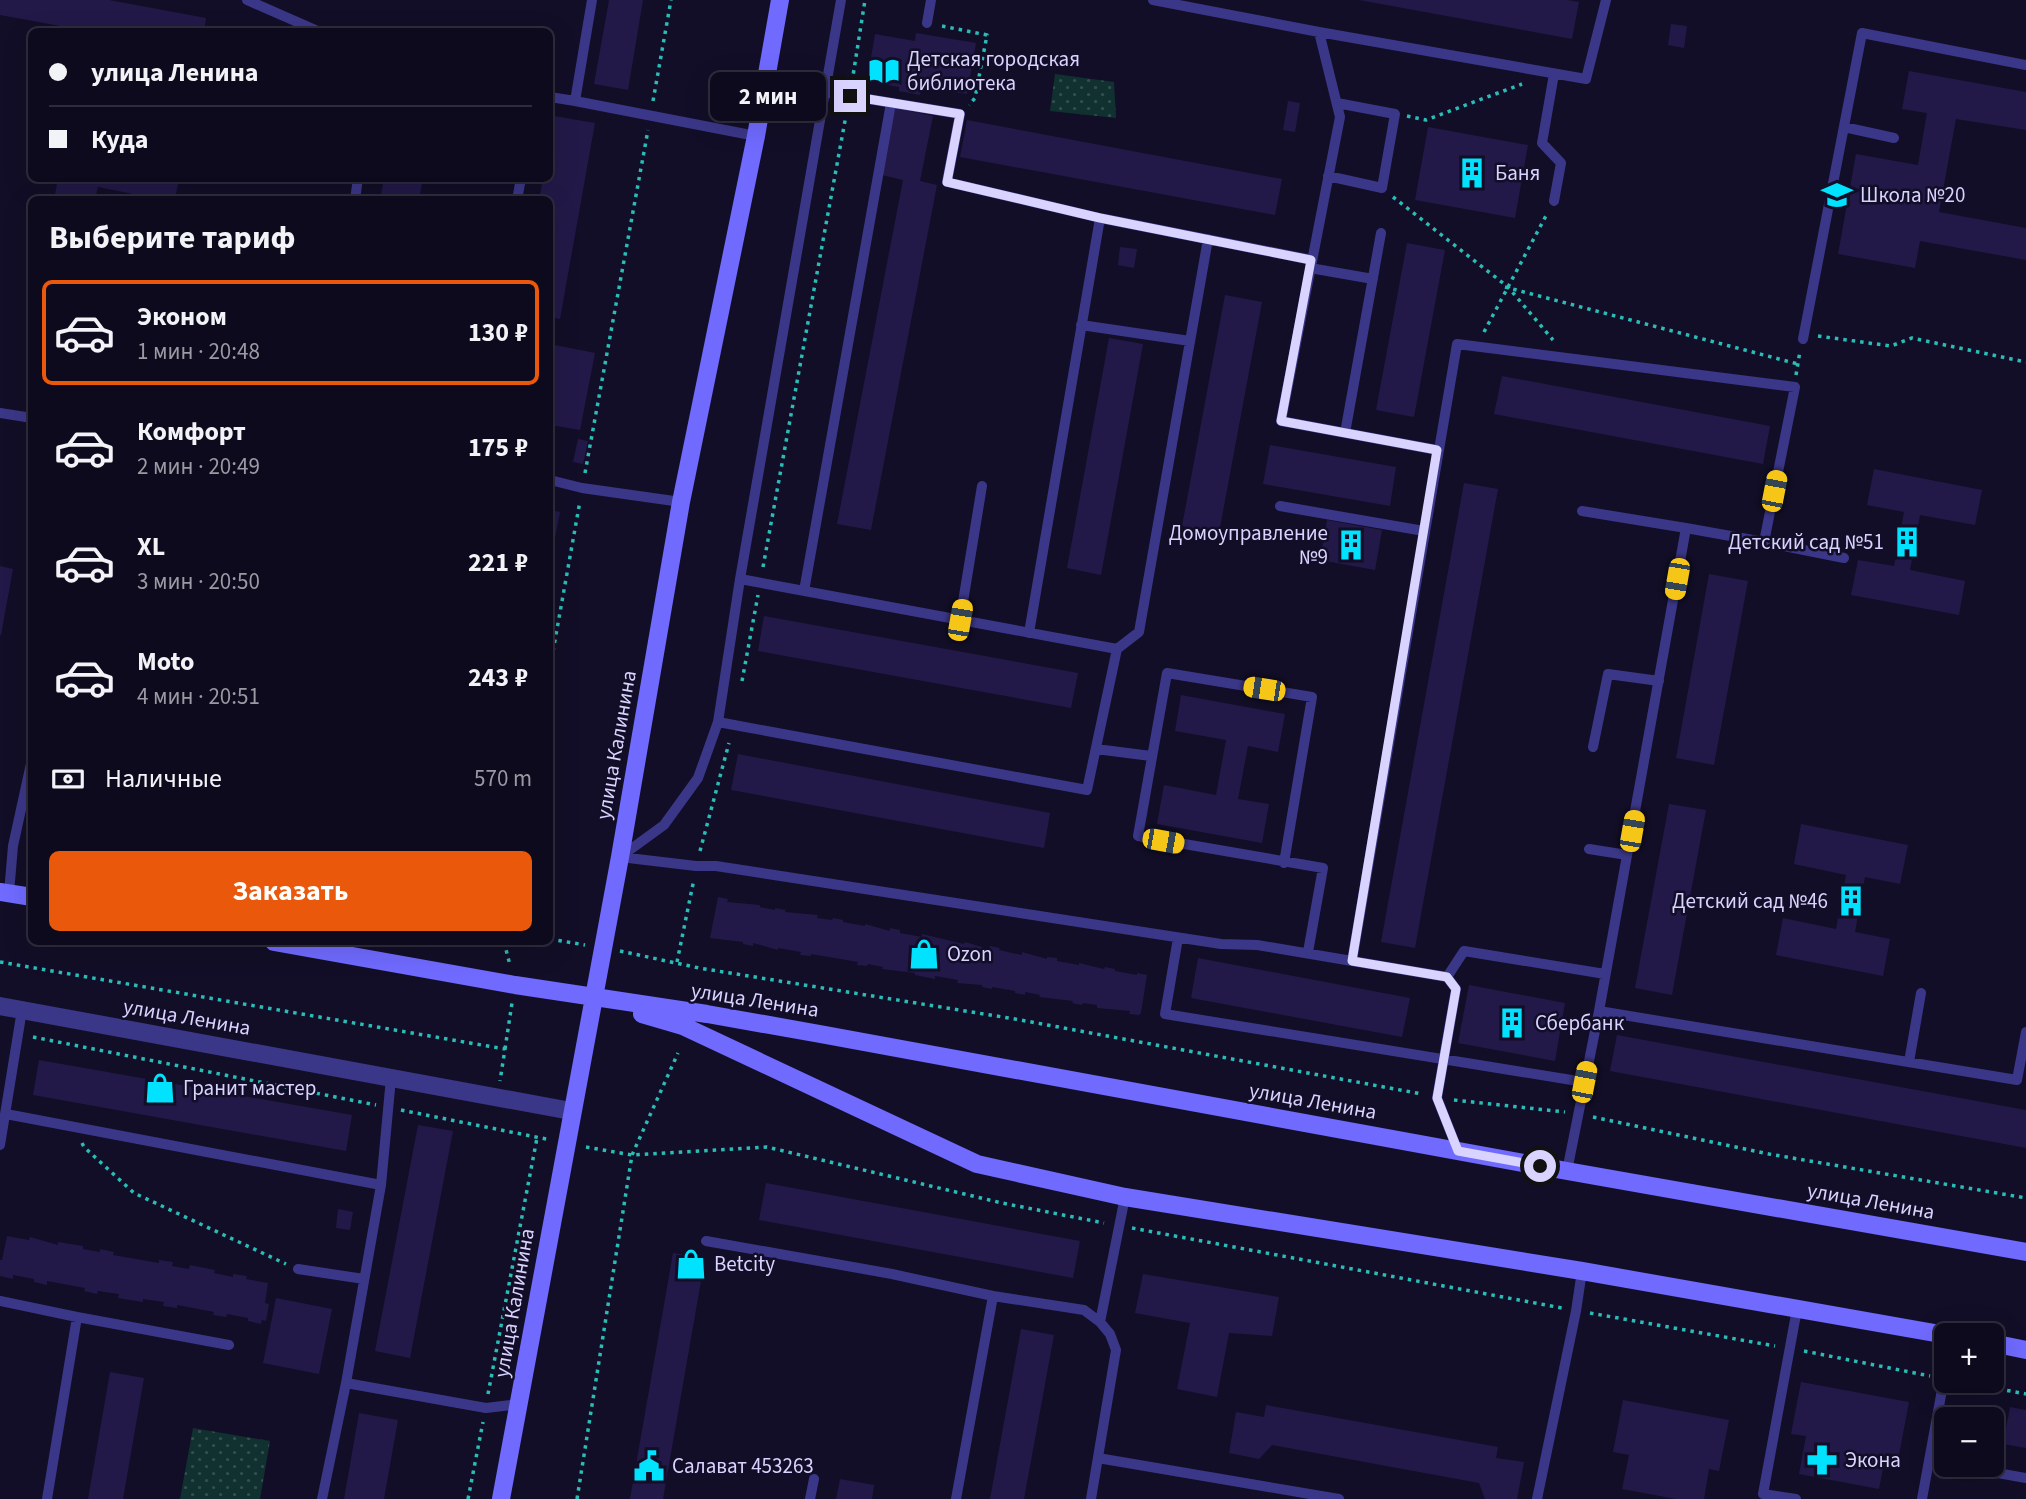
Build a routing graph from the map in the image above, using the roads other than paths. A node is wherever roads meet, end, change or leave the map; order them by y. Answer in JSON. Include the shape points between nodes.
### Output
{"nodes":[{"id":1,"x":247,"y":0,"type":"edge"},
{"id":2,"x":592,"y":0,"type":"edge"},
{"id":3,"x":780,"y":0,"type":"edge"},
{"id":4,"x":841,"y":0,"type":"edge"},
{"id":5,"x":931,"y":0,"type":"edge"},
{"id":6,"x":1153,"y":0,"type":"edge"},
{"id":7,"x":1230,"y":0,"type":"edge"},
{"id":8,"x":1606,"y":0,"type":"edge"},
{"id":9,"x":1227,"y":13,"type":"junction"},
{"id":10,"x":927,"y":23,"type":"road end"},
{"id":11,"x":311,"y":28,"type":"edge"},
{"id":12,"x":1319,"y":32,"type":"junction"},
{"id":13,"x":2026,"y":65,"type":"edge"},
{"id":14,"x":1552,"y":73,"type":"junction"},
{"id":15,"x":825,"y":92,"type":"junction"},
{"id":16,"x":553,"y":97,"type":"edge"},
{"id":17,"x":575,"y":101,"type":"junction"},
{"id":18,"x":891,"y":103,"type":"junction"},
{"id":19,"x":1337,"y":103,"type":"junction"},
{"id":20,"x":1844,"y":127,"type":"junction"},
{"id":21,"x":756,"y":136,"type":"junction"},
{"id":22,"x":1894,"y":138,"type":"dead end"},
{"id":23,"x":1328,"y":176,"type":"junction"},
{"id":24,"x":1554,"y":201,"type":"road end"},
{"id":25,"x":1100,"y":218,"type":"junction"},
{"id":26,"x":1381,"y":233,"type":"dead end"},
{"id":27,"x":1208,"y":239,"type":"junction"},
{"id":28,"x":1311,"y":264,"type":"junction"},
{"id":29,"x":1373,"y":279,"type":"junction"},
{"id":30,"x":1081,"y":325,"type":"junction"},
{"id":31,"x":1803,"y":339,"type":"road end"},
{"id":32,"x":1190,"y":341,"type":"junction"},
{"id":33,"x":0,"y":413,"type":"edge"},
{"id":34,"x":28,"y":417,"type":"edge"},
{"id":35,"x":1345,"y":433,"type":"junction"},
{"id":36,"x":1437,"y":450,"type":"junction"},
{"id":37,"x":553,"y":481,"type":"edge"},
{"id":38,"x":982,"y":486,"type":"dead end"},
{"id":39,"x":681,"y":502,"type":"junction"},
{"id":40,"x":1280,"y":506,"type":"dead end"},
{"id":41,"x":1582,"y":511,"type":"dead end"},
{"id":42,"x":1686,"y":528,"type":"junction"},
{"id":43,"x":1424,"y":531,"type":"junction"},
{"id":44,"x":1764,"y":542,"type":"junction"},
{"id":45,"x":1844,"y":558,"type":"dead end"},
{"id":46,"x":740,"y":579,"type":"junction"},
{"id":47,"x":804,"y":591,"type":"junction"},
{"id":48,"x":960,"y":620,"type":"junction"},
{"id":49,"x":1029,"y":633,"type":"junction"},
{"id":50,"x":1117,"y":649,"type":"junction"},
{"id":51,"x":1659,"y":681,"type":"junction"},
{"id":52,"x":718,"y":722,"type":"junction"},
{"id":53,"x":1593,"y":747,"type":"dead end"},
{"id":54,"x":1096,"y":749,"type":"junction"},
{"id":55,"x":1151,"y":756,"type":"junction"},
{"id":56,"x":28,"y":777,"type":"edge"},
{"id":57,"x":1589,"y":849,"type":"dead end"},
{"id":58,"x":1627,"y":855,"type":"junction"},
{"id":59,"x":620,"y":857,"type":"junction"},
{"id":60,"x":1284,"y":863,"type":"junction"},
{"id":61,"x":4,"y":892,"type":"edge"},
{"id":62,"x":28,"y":896,"type":"edge"},
{"id":63,"x":1178,"y":938,"type":"junction"},
{"id":64,"x":291,"y":945,"type":"edge"},
{"id":65,"x":1308,"y":952,"type":"junction"},
{"id":66,"x":1352,"y":961,"type":"junction"},
{"id":67,"x":1605,"y":974,"type":"junction"},
{"id":68,"x":1447,"y":977,"type":"junction"},
{"id":69,"x":1921,"y":993,"type":"dead end"},
{"id":70,"x":592,"y":998,"type":"junction"},
{"id":71,"x":0,"y":1006,"type":"edge"},
{"id":72,"x":22,"y":1010,"type":"junction"},
{"id":73,"x":1599,"y":1011,"type":"junction"},
{"id":74,"x":2026,"y":1032,"type":"edge"},
{"id":75,"x":1444,"y":1059,"type":"junction"},
{"id":76,"x":1909,"y":1062,"type":"junction"},
{"id":77,"x":391,"y":1078,"type":"junction"},
{"id":78,"x":1584,"y":1082,"type":"junction"},
{"id":79,"x":2022,"y":1082,"type":"edge"},
{"id":80,"x":571,"y":1111,"type":"junction"},
{"id":81,"x":6,"y":1114,"type":"junction"},
{"id":82,"x":0,"y":1145,"type":"edge"},
{"id":83,"x":1458,"y":1151,"type":"junction"},
{"id":84,"x":1567,"y":1171,"type":"junction"},
{"id":85,"x":381,"y":1185,"type":"junction"},
{"id":86,"x":1125,"y":1197,"type":"junction"},
{"id":87,"x":705,"y":1241,"type":"dead end"},
{"id":88,"x":2026,"y":1252,"type":"edge"},
{"id":89,"x":298,"y":1269,"type":"road end"},
{"id":90,"x":1582,"y":1271,"type":"junction"},
{"id":91,"x":364,"y":1279,"type":"junction"},
{"id":92,"x":993,"y":1296,"type":"junction"},
{"id":93,"x":0,"y":1301,"type":"edge"},
{"id":94,"x":1797,"y":1310,"type":"junction"},
{"id":95,"x":77,"y":1317,"type":"junction"},
{"id":96,"x":1100,"y":1322,"type":"junction"},
{"id":97,"x":1934,"y":1333,"type":"edge"},
{"id":98,"x":229,"y":1345,"type":"dead end"},
{"id":99,"x":2004,"y":1345,"type":"edge"},
{"id":100,"x":2026,"y":1350,"type":"edge"},
{"id":101,"x":346,"y":1383,"type":"junction"},
{"id":102,"x":1944,"y":1393,"type":"edge"},
{"id":103,"x":519,"y":1404,"type":"junction"},
{"id":104,"x":1098,"y":1458,"type":"junction"},
{"id":105,"x":1928,"y":1460,"type":"junction"},
{"id":106,"x":1934,"y":1461,"type":"edge"},
{"id":107,"x":2004,"y":1474,"type":"edge"},
{"id":108,"x":2026,"y":1478,"type":"edge"},
{"id":109,"x":814,"y":1479,"type":"dead end"},
{"id":110,"x":1763,"y":1496,"type":"edge"},
{"id":111,"x":47,"y":1499,"type":"edge"},
{"id":112,"x":322,"y":1499,"type":"edge"},
{"id":113,"x":501,"y":1499,"type":"edge"},
{"id":114,"x":810,"y":1499,"type":"edge"},
{"id":115,"x":956,"y":1499,"type":"edge"},
{"id":116,"x":1091,"y":1499,"type":"edge"},
{"id":117,"x":1339,"y":1499,"type":"edge"},
{"id":118,"x":1537,"y":1499,"type":"edge"},
{"id":119,"x":1796,"y":1499,"type":"edge"},
{"id":120,"x":1922,"y":1499,"type":"edge"}],
"edges":[{"from":1,"to":11,"type":"lane"},
{"from":2,"to":17,"type":"lane"},
{"from":3,"to":21,"type":"street","name":"улица Калинина"},
{"from":4,"to":15,"type":"lane"},
{"from":5,"to":10,"type":"lane"},
{"from":6,"to":9,"type":"lane"},
{"from":7,"to":9,"type":"lane"},
{"from":8,"to":14,"type":"lane","via":[[1586,79]]},
{"from":9,"to":12,"type":"lane"},
{"from":12,"to":14,"type":"lane"},
{"from":12,"to":19,"type":"lane"},
{"from":13,"to":20,"type":"lane","via":[[1862,33]]},
{"from":14,"to":24,"type":"lane","via":[[1542,143],[1561,163]]},
{"from":15,"to":18,"type":"lane"},
{"from":15,"to":46,"type":"lane"},
{"from":16,"to":17,"type":"lane"},
{"from":17,"to":21,"type":"lane"},
{"from":18,"to":25,"type":"lane","via":[[960,114],[947,182]]},
{"from":18,"to":47,"type":"lane"},
{"from":19,"to":23,"type":"lane","via":[[1340,117]]},
{"from":19,"to":23,"type":"lane","via":[[1395,114],[1382,188]]},
{"from":20,"to":22,"type":"lane"},
{"from":20,"to":31,"type":"lane"},
{"from":21,"to":39,"type":"street","name":"улица Калинина"},
{"from":23,"to":28,"type":"lane"},
{"from":25,"to":27,"type":"lane"},
{"from":25,"to":30,"type":"lane"},
{"from":26,"to":29,"type":"lane"},
{"from":27,"to":28,"type":"lane"},
{"from":27,"to":32,"type":"lane"},
{"from":28,"to":29,"type":"lane"},
{"from":28,"to":35,"type":"lane","via":[[1281,421]]},
{"from":29,"to":35,"type":"lane"},
{"from":30,"to":32,"type":"lane"},
{"from":30,"to":49,"type":"lane"},
{"from":32,"to":50,"type":"lane","via":[[1139,632]]},
{"from":33,"to":34,"type":"lane"},
{"from":35,"to":36,"type":"lane"},
{"from":36,"to":43,"type":"lane"},
{"from":36,"to":44,"type":"lane","via":[[1457,344],[1795,387]]},
{"from":37,"to":39,"type":"lane"},
{"from":38,"to":48,"type":"lane"},
{"from":39,"to":59,"type":"street","name":"улица Калинина"},
{"from":40,"to":43,"type":"lane"},
{"from":41,"to":42,"type":"lane"},
{"from":42,"to":44,"type":"lane"},
{"from":42,"to":51,"type":"lane"},
{"from":43,"to":66,"type":"lane"},
{"from":44,"to":45,"type":"lane"},
{"from":46,"to":47,"type":"lane"},
{"from":46,"to":52,"type":"lane"},
{"from":47,"to":48,"type":"lane"},
{"from":48,"to":49,"type":"lane"},
{"from":49,"to":50,"type":"lane"},
{"from":50,"to":54,"type":"lane"},
{"from":51,"to":53,"type":"lane","via":[[1608,674]]},
{"from":51,"to":58,"type":"lane"},
{"from":52,"to":54,"type":"lane","via":[[1087,790]]},
{"from":52,"to":59,"type":"lane","via":[[698,778],[664,825]]},
{"from":54,"to":55,"type":"lane"},
{"from":55,"to":60,"type":"lane","via":[[1138,836]]},
{"from":55,"to":60,"type":"lane","via":[[1167,673],[1312,697]]},
{"from":56,"to":61,"type":"lane"},
{"from":57,"to":58,"type":"lane"},
{"from":58,"to":67,"type":"lane"},
{"from":59,"to":63,"type":"lane","via":[[716,866]]},
{"from":59,"to":70,"type":"street","name":"улица Калинина"},
{"from":60,"to":65,"type":"lane","via":[[1323,868]]},
{"from":61,"to":62,"type":"street"},
{"from":63,"to":65,"type":"lane"},
{"from":63,"to":75,"type":"lane","via":[[1165,1014]]},
{"from":64,"to":70,"type":"street","name":"улица Ленина"},
{"from":65,"to":66,"type":"lane"},
{"from":66,"to":68,"type":"lane"},
{"from":67,"to":68,"type":"lane","via":[[1464,951]]},
{"from":67,"to":73,"type":"lane"},
{"from":68,"to":75,"type":"lane","via":[[1456,989]]},
{"from":69,"to":76,"type":"lane"},
{"from":70,"to":80,"type":"street","name":"улица Калинина"},
{"from":70,"to":83,"type":"street","name":"улица Ленина","via":[[732,1018]]},
{"from":70,"to":86,"type":"street","name":"улица Ленина","via":[[683,1026],[977,1164]]},
{"from":71,"to":72,"type":"street","name":"улица Ленина"},
{"from":72,"to":77,"type":"street","name":"улица Ленина"},
{"from":72,"to":81,"type":"lane"},
{"from":73,"to":76,"type":"lane"},
{"from":73,"to":78,"type":"lane"},
{"from":74,"to":79,"type":"lane"},
{"from":75,"to":78,"type":"lane"},
{"from":75,"to":83,"type":"lane","via":[[1437,1098]]},
{"from":76,"to":79,"type":"lane"},
{"from":77,"to":80,"type":"street","name":"улица Ленина"},
{"from":77,"to":85,"type":"lane"},
{"from":78,"to":84,"type":"lane"},
{"from":80,"to":103,"type":"street","name":"улица Калинина"},
{"from":81,"to":82,"type":"lane"},
{"from":81,"to":85,"type":"lane"},
{"from":83,"to":84,"type":"street","name":"улица Ленина"},
{"from":84,"to":88,"type":"street","name":"улица Ленина"},
{"from":85,"to":91,"type":"lane"},
{"from":86,"to":90,"type":"street","name":"улица Ленина"},
{"from":86,"to":96,"type":"lane"},
{"from":87,"to":92,"type":"lane"},
{"from":89,"to":91,"type":"lane"},
{"from":90,"to":94,"type":"street","name":"улица Ленина"},
{"from":90,"to":118,"type":"lane"},
{"from":91,"to":101,"type":"lane"},
{"from":92,"to":96,"type":"lane","via":[[1084,1310]]},
{"from":92,"to":115,"type":"lane"},
{"from":93,"to":95,"type":"lane"},
{"from":94,"to":97,"type":"street","name":"улица Ленина"},
{"from":94,"to":110,"type":"lane"},
{"from":95,"to":98,"type":"lane"},
{"from":95,"to":111,"type":"lane"},
{"from":96,"to":104,"type":"lane","via":[[1116,1350]]},
{"from":99,"to":100,"type":"street"},
{"from":101,"to":103,"type":"lane","via":[[486,1408]]},
{"from":101,"to":112,"type":"lane"},
{"from":102,"to":105,"type":"lane"},
{"from":103,"to":113,"type":"street","name":"улица Калинина"},
{"from":104,"to":116,"type":"lane"},
{"from":104,"to":117,"type":"lane"},
{"from":105,"to":106,"type":"lane"},
{"from":105,"to":120,"type":"lane"},
{"from":107,"to":108,"type":"lane"},
{"from":109,"to":114,"type":"lane"},
{"from":110,"to":119,"type":"lane"}]}
